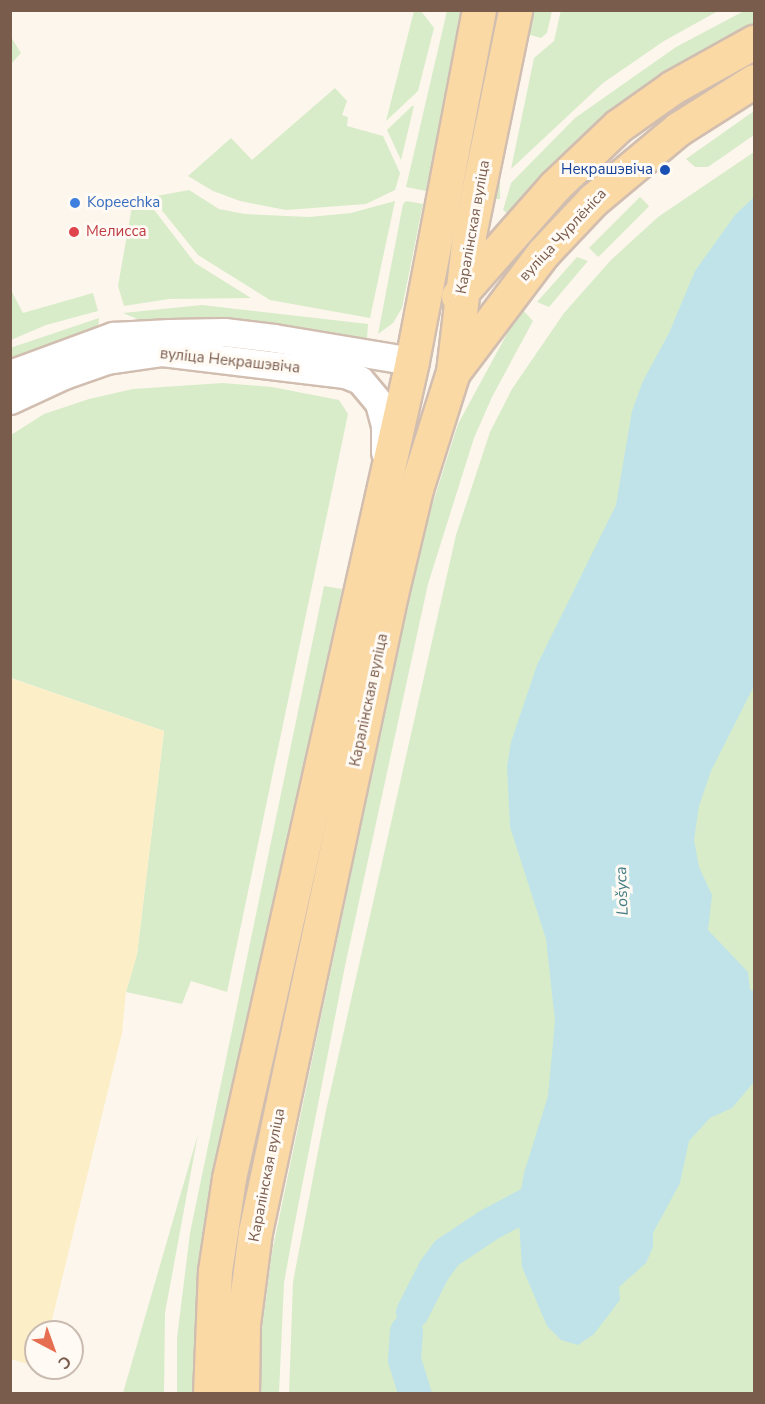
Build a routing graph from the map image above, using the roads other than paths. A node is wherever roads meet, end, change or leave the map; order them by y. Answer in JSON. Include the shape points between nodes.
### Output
{"nodes":[{"id":1,"x":479,"y":10,"type":"edge"},
{"id":2,"x":515,"y":10,"type":"edge"},
{"id":3,"x":754,"y":42,"type":"edge"},
{"id":4,"x":754,"y":81,"type":"edge"},
{"id":5,"x":469,"y":235,"type":"junction"},
{"id":6,"x":500,"y":250,"type":"junction"},
{"id":7,"x":460,"y":294,"type":"junction"},
{"id":8,"x":412,"y":361,"type":"junction"},
{"id":9,"x":453,"y":372,"type":"junction"},
{"id":10,"x":10,"y":374,"type":"edge"},
{"id":11,"x":10,"y":400,"type":"edge"},
{"id":12,"x":385,"y":468,"type":"junction"},
{"id":13,"x":277,"y":967,"type":"junction"},
{"id":14,"x":310,"y":975,"type":"junction"},
{"id":15,"x":210,"y":1394,"type":"edge"},
{"id":16,"x":242,"y":1394,"type":"edge"}],
"edges":[{"from":1,"to":8,"type":"main road"},
{"from":2,"to":5,"type":"main road","name":"Каралінская вуліца"},
{"from":3,"to":6,"type":"main road","via":[[674,87],[618,126],[555,186]]},
{"from":4,"to":9,"type":"main road","name":"вуліца Чурлёніса","via":[[678,129],[593,200],[543,253]]},
{"from":5,"to":6,"type":"main road","via":[[475,250],[483,254]]},
{"from":5,"to":7,"type":"main road","name":"Каралінская вуліца"},
{"from":6,"to":7,"type":"main road"},
{"from":7,"to":8,"type":"main road"},
{"from":7,"to":9,"type":"main road","name":"Каралінская вуліца"},
{"from":8,"to":9,"type":"main road"},
{"from":8,"to":10,"type":"street","name":"вуліца Некрашэвіча","via":[[224,332],[170,333],[113,336]]},
{"from":8,"to":12,"type":"main road"},
{"from":9,"to":14,"type":"main road","name":"Каралінская вуліца","via":[[414,499]]},
{"from":11,"to":12,"type":"street","name":"вуліца Некрашэвіча","via":[[107,360],[162,352],[345,374],[360,380],[379,403],[385,425]]},
{"from":12,"to":13,"type":"main road"},
{"from":13,"to":14,"type":"main road","via":[[292,981]]},
{"from":13,"to":15,"type":"main road","via":[[228,1190],[215,1271]]},
{"from":14,"to":16,"type":"main road","name":"Каралінская вуліца","via":[[255,1232],[243,1324]]}]}
